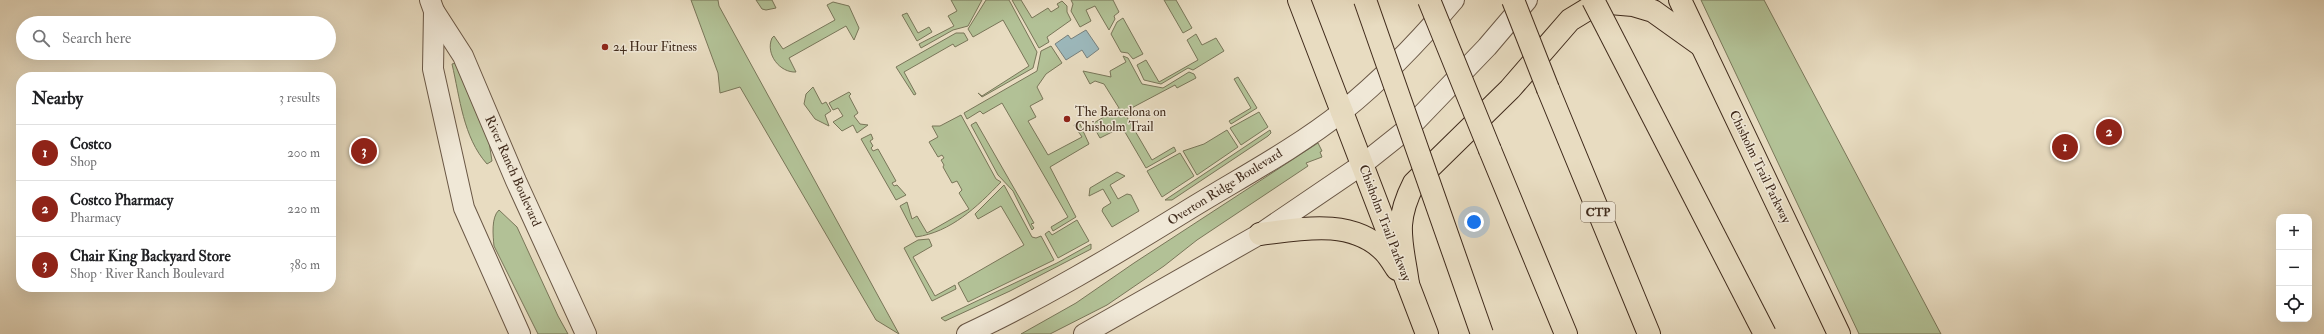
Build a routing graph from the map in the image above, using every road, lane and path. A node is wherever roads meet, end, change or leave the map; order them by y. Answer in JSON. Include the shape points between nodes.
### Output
{"nodes":[{"id":1,"x":1299,"y":0,"type":"edge"},
{"id":2,"x":1365,"y":0,"type":"edge"},
{"id":3,"x":1429,"y":0,"type":"edge"},
{"id":4,"x":1454,"y":0,"type":"edge"},
{"id":5,"x":1513,"y":0,"type":"edge"},
{"id":6,"x":1527,"y":0,"type":"edge"},
{"id":7,"x":1594,"y":0,"type":"edge"},
{"id":8,"x":1680,"y":0,"type":"edge"},
{"id":9,"x":432,"y":6,"type":"edge"},
{"id":10,"x":1702,"y":46,"type":"junction"},
{"id":11,"x":1342,"y":112,"type":"junction"},
{"id":12,"x":1363,"y":164,"type":"junction"},
{"id":13,"x":1260,"y":234,"type":"junction"},
{"id":14,"x":1408,"y":284,"type":"junction"},
{"id":15,"x":520,"y":334,"type":"edge"},
{"id":16,"x":586,"y":334,"type":"edge"},
{"id":17,"x":967,"y":334,"type":"edge"},
{"id":18,"x":1084,"y":334,"type":"edge"},
{"id":19,"x":1427,"y":334,"type":"edge"},
{"id":20,"x":1482,"y":334,"type":"edge"},
{"id":21,"x":1566,"y":334,"type":"edge"},
{"id":22,"x":1649,"y":334,"type":"edge"},
{"id":23,"x":1765,"y":334,"type":"edge"},
{"id":24,"x":1839,"y":334,"type":"edge"}],
"edges":[{"from":1,"to":11,"type":"main road","name":"Chisholm Trail Parkway"},
{"from":2,"to":20,"type":"main road","bridge":true},
{"from":3,"to":21,"type":"main road","bridge":true},
{"from":4,"to":11,"type":"street","name":"Overton Ridge Boulevard","via":[[1382,78]]},
{"from":5,"to":22,"type":"main road","number":"CTP","bridge":true},
{"from":6,"to":12,"type":"street","via":[[1487,47],[1412,125]]},
{"from":7,"to":23,"type":"main road","bridge":true},
{"from":8,"to":10,"type":"main road","name":"Chisholm Trail Parkway"},
{"from":9,"to":15,"type":"street","name":"River Ranch Boulevard","via":[[433,69],[464,208]]},
{"from":9,"to":16,"type":"street","name":"River Ranch Boulevard","via":[[463,56],[516,181]]},
{"from":10,"to":14,"type":"main road","via":[[1653,11],[1633,5],[1610,3],[1588,9],[1570,20],[1510,89],[1414,183],[1404,202],[1399,227]]},
{"from":10,"to":24,"type":"main road","name":"Chisholm Trail Parkway"},
{"from":11,"to":12,"type":"main road","name":"Chisholm Trail Parkway"},
{"from":11,"to":17,"type":"street","name":"Overton Ridge Boulevard","via":[[1140,239],[1007,316]]},
{"from":12,"to":13,"type":"street"},
{"from":12,"to":14,"type":"main road","name":"Chisholm Trail Parkway"},
{"from":13,"to":14,"type":"main road","via":[[1305,228],[1335,228],[1362,236],[1384,251]]},
{"from":13,"to":18,"type":"street"},
{"from":14,"to":19,"type":"main road","name":"Chisholm Trail Parkway"}]}
